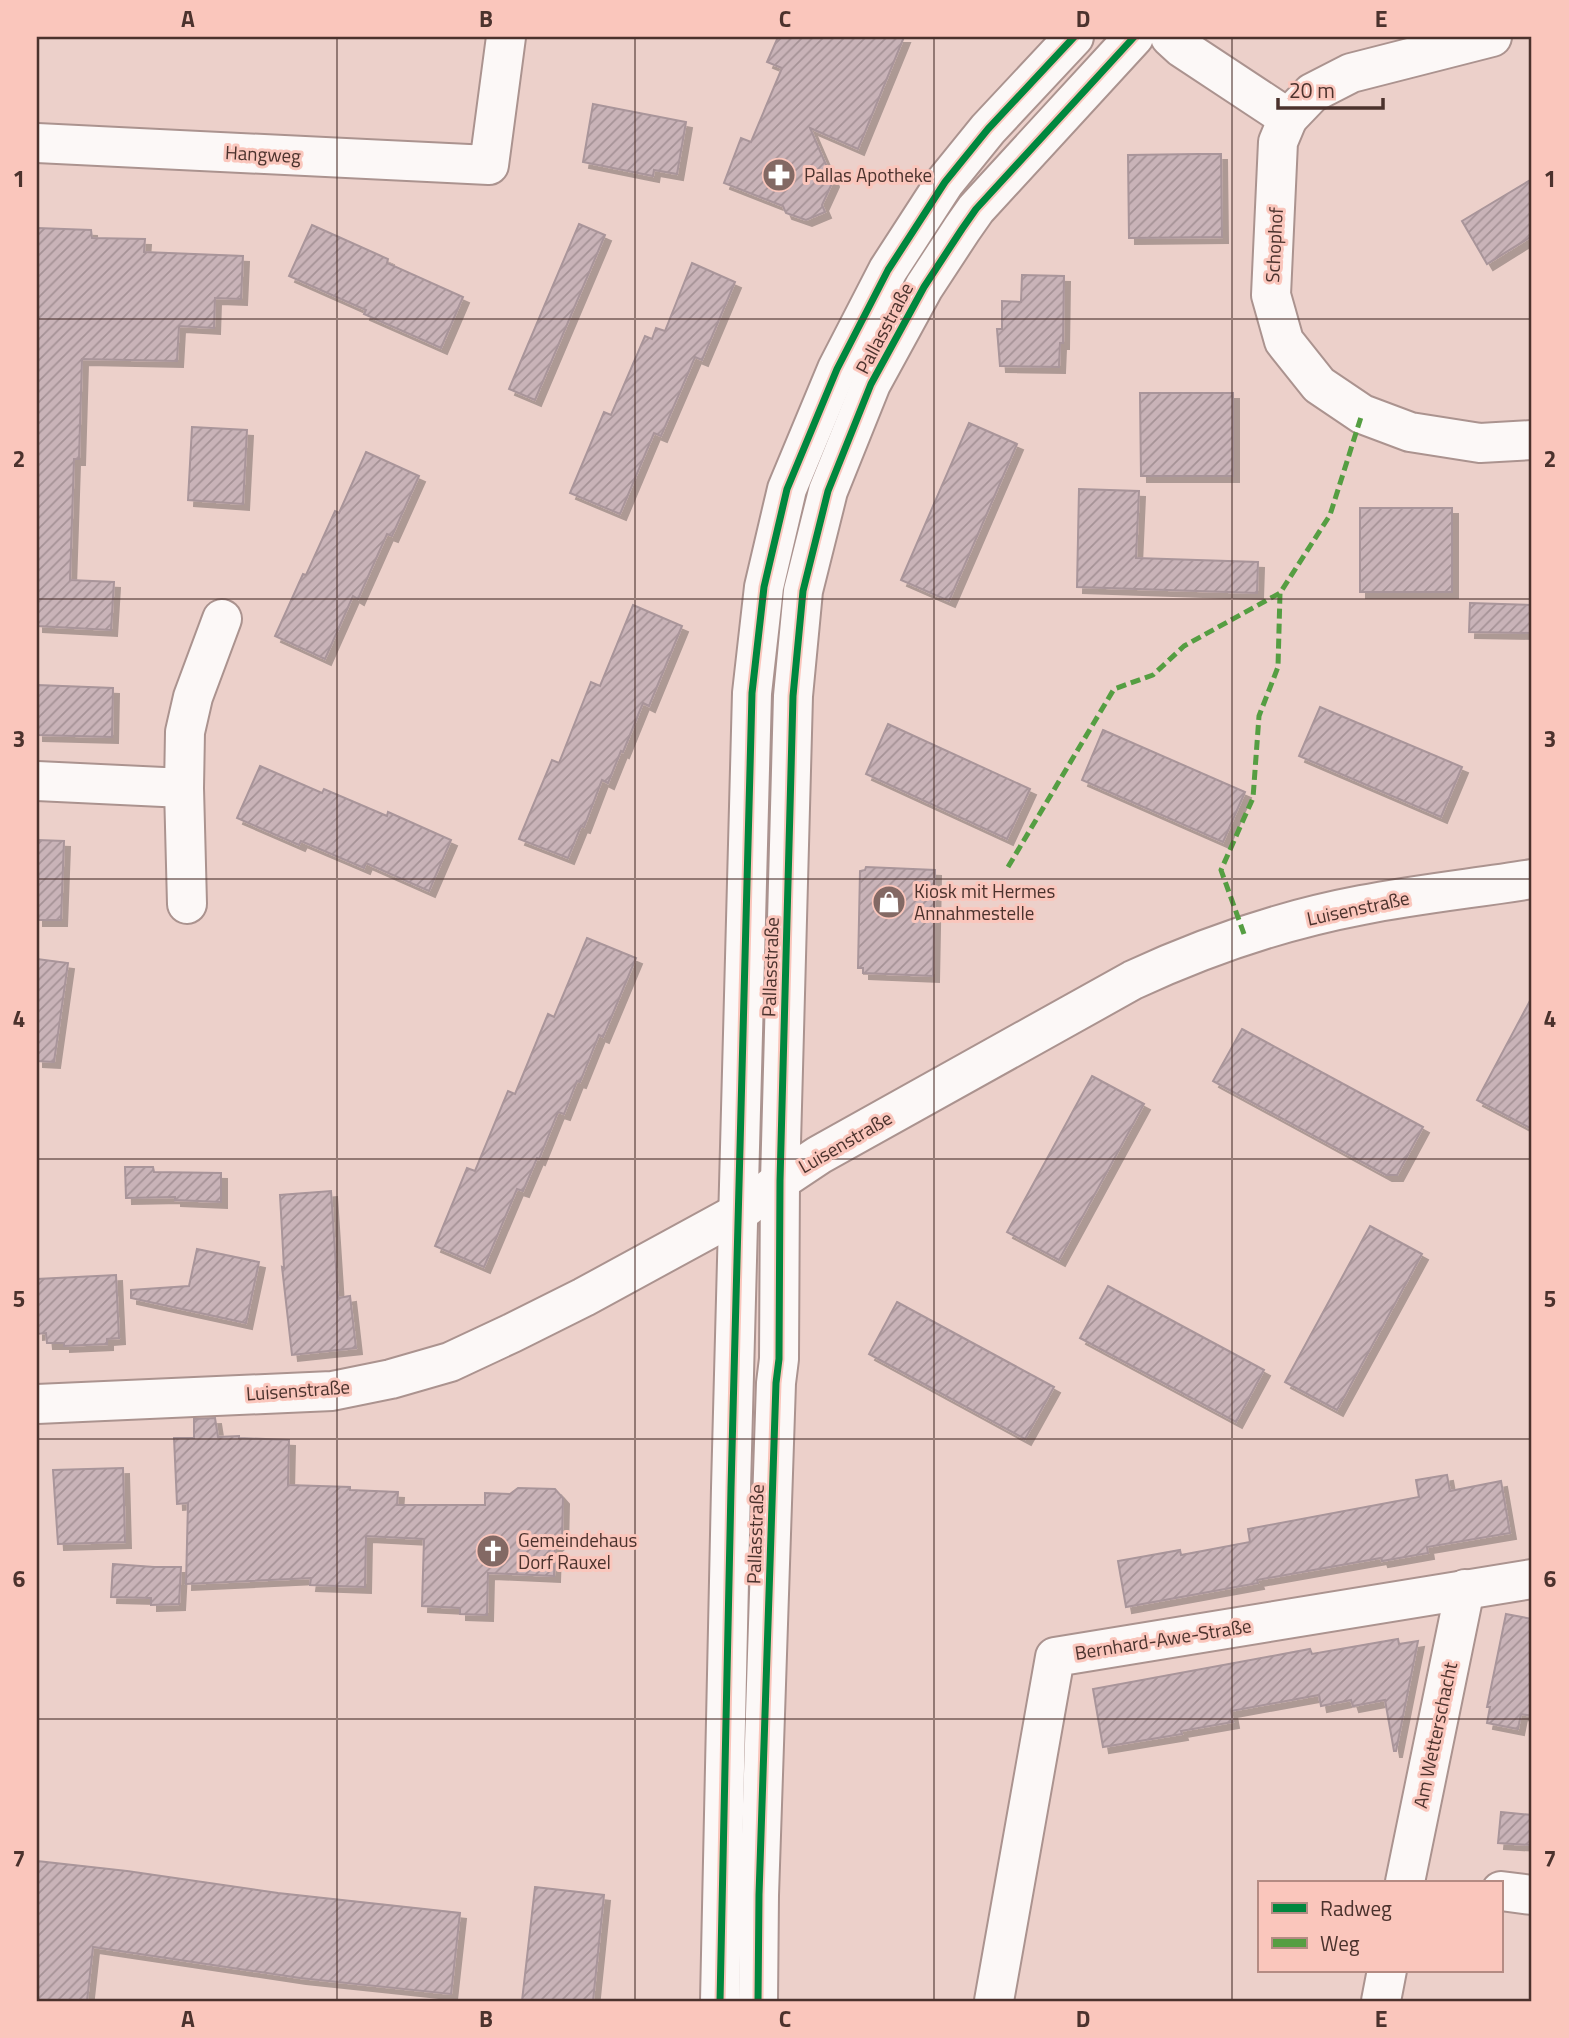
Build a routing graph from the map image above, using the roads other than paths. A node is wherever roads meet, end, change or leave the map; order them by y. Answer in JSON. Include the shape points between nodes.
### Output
{"nodes":[{"id":1,"x":506,"y":37,"type":"edge"},
{"id":2,"x":1074,"y":37,"type":"edge"},
{"id":3,"x":1135,"y":37,"type":"edge"},
{"id":4,"x":1170,"y":37,"type":"edge"},
{"id":5,"x":1492,"y":37,"type":"edge"},
{"id":6,"x":1288,"y":118,"type":"junction"},
{"id":7,"x":37,"y":143,"type":"edge"},
{"id":8,"x":1532,"y":440,"type":"edge"},
{"id":9,"x":222,"y":619,"type":"dead end"},
{"id":10,"x":37,"y":781,"type":"edge"},
{"id":11,"x":184,"y":788,"type":"junction"},
{"id":12,"x":1532,"y":879,"type":"edge"},
{"id":13,"x":187,"y":904,"type":"dead end"},
{"id":14,"x":780,"y":1181,"type":"junction"},
{"id":15,"x":740,"y":1212,"type":"junction"},
{"id":16,"x":37,"y":1404,"type":"edge"},
{"id":17,"x":1532,"y":1579,"type":"edge"},
{"id":18,"x":1465,"y":1588,"type":"junction"},
{"id":19,"x":1405,"y":1881,"type":"edge"},
{"id":20,"x":1502,"y":1892,"type":"edge"},
{"id":21,"x":1532,"y":1895,"type":"edge"},
{"id":22,"x":1387,"y":1972,"type":"edge"},
{"id":23,"x":720,"y":2001,"type":"edge"},
{"id":24,"x":758,"y":2001,"type":"edge"},
{"id":25,"x":993,"y":2001,"type":"edge"},
{"id":26,"x":1381,"y":2001,"type":"edge"}],
"edges":[{"from":1,"to":7,"type":"street","name":"Hangweg","via":[[489,165]]},
{"from":2,"to":15,"type":"street","name":"Pallasstraße","via":[[988,129],[945,183],[888,270],[837,369],[787,489],[764,587],[752,693]]},
{"from":3,"to":14,"type":"street","name":"Pallasstraße","via":[[976,209],[954,241],[871,384],[828,491],[803,591],[793,696]]},
{"from":4,"to":6,"type":"street"},
{"from":5,"to":6,"type":"street","name":"Schophof","via":[[1351,73],[1312,93]]},
{"from":6,"to":8,"type":"street","name":"Schophof","via":[[1278,142],[1271,295],[1284,341],[1319,385],[1362,414],[1410,432],[1480,443]]},
{"from":9,"to":11,"type":"street","via":[[185,732]]},
{"from":10,"to":11,"type":"street"},
{"from":11,"to":13,"type":"street"},
{"from":12,"to":14,"type":"street","name":"Luisenstraße","via":[[1361,905],[1244,934],[1174,961],[819,1154]]},
{"from":14,"to":15,"type":"street","name":"Luisenstraße"},
{"from":14,"to":24,"type":"street","name":"Pallasstraße","via":[[779,1359]]},
{"from":15,"to":16,"type":"street","name":"Luisenstraße","via":[[512,1333],[450,1362],[391,1379],[331,1391]]},
{"from":15,"to":23,"type":"street","name":"Pallasstraße"},
{"from":17,"to":18,"type":"street","name":"Bernhard-Awe-Straße"},
{"from":18,"to":19,"type":"street","name":"Am Wetterschacht"},
{"from":18,"to":25,"type":"street","name":"Bernhard-Awe-Straße","via":[[1055,1657]]},
{"from":20,"to":21,"type":"street"},
{"from":22,"to":26,"type":"street"}]}
